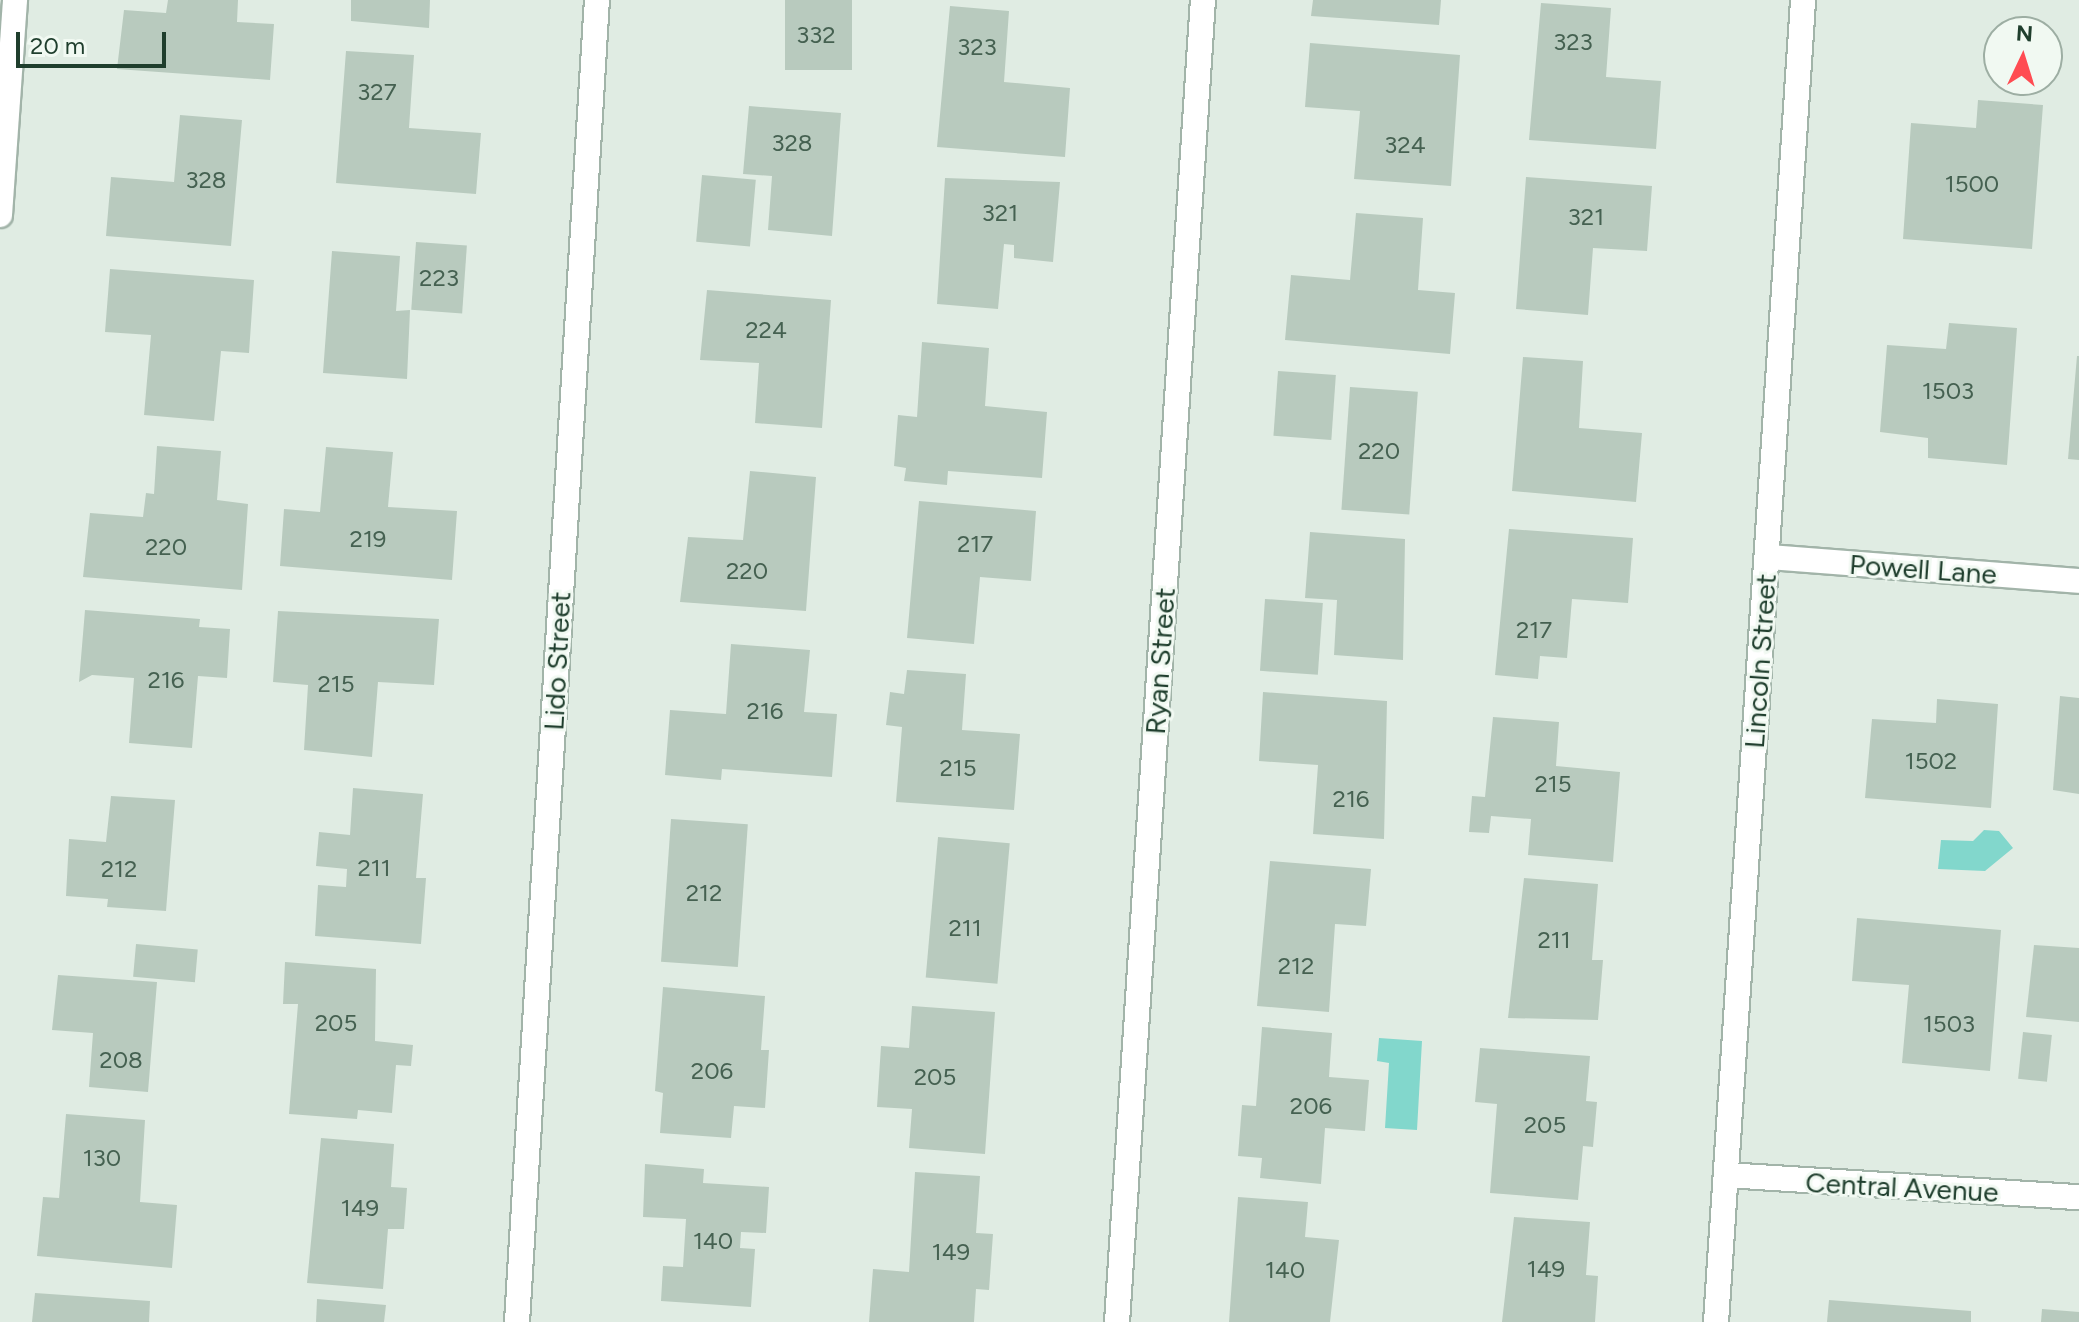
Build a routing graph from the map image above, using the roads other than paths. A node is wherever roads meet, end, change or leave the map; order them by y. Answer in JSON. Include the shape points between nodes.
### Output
{"nodes":[{"id":1,"x":15,"y":0,"type":"edge"},
{"id":2,"x":597,"y":0,"type":"edge"},
{"id":3,"x":1203,"y":0,"type":"edge"},
{"id":4,"x":1803,"y":0,"type":"edge"},
{"id":5,"x":0,"y":215,"type":"edge"},
{"id":6,"x":1768,"y":557,"type":"junction"},
{"id":7,"x":2079,"y":581,"type":"edge"},
{"id":8,"x":1726,"y":1175,"type":"junction"},
{"id":9,"x":2079,"y":1197,"type":"edge"},
{"id":10,"x":517,"y":1322,"type":"edge"},
{"id":11,"x":1117,"y":1322,"type":"edge"},
{"id":12,"x":1716,"y":1322,"type":"edge"}],
"edges":[{"from":1,"to":5,"type":"street"},
{"from":2,"to":10,"type":"street","name":"Lido Street"},
{"from":3,"to":11,"type":"street","name":"Ryan Street"},
{"from":4,"to":6,"type":"street","name":"Lincoln Street"},
{"from":6,"to":7,"type":"street","name":"Powell Lane"},
{"from":6,"to":8,"type":"street","name":"Lincoln Street"},
{"from":8,"to":9,"type":"street","name":"Central Avenue"},
{"from":8,"to":12,"type":"street","name":"Lincoln Street"}]}
